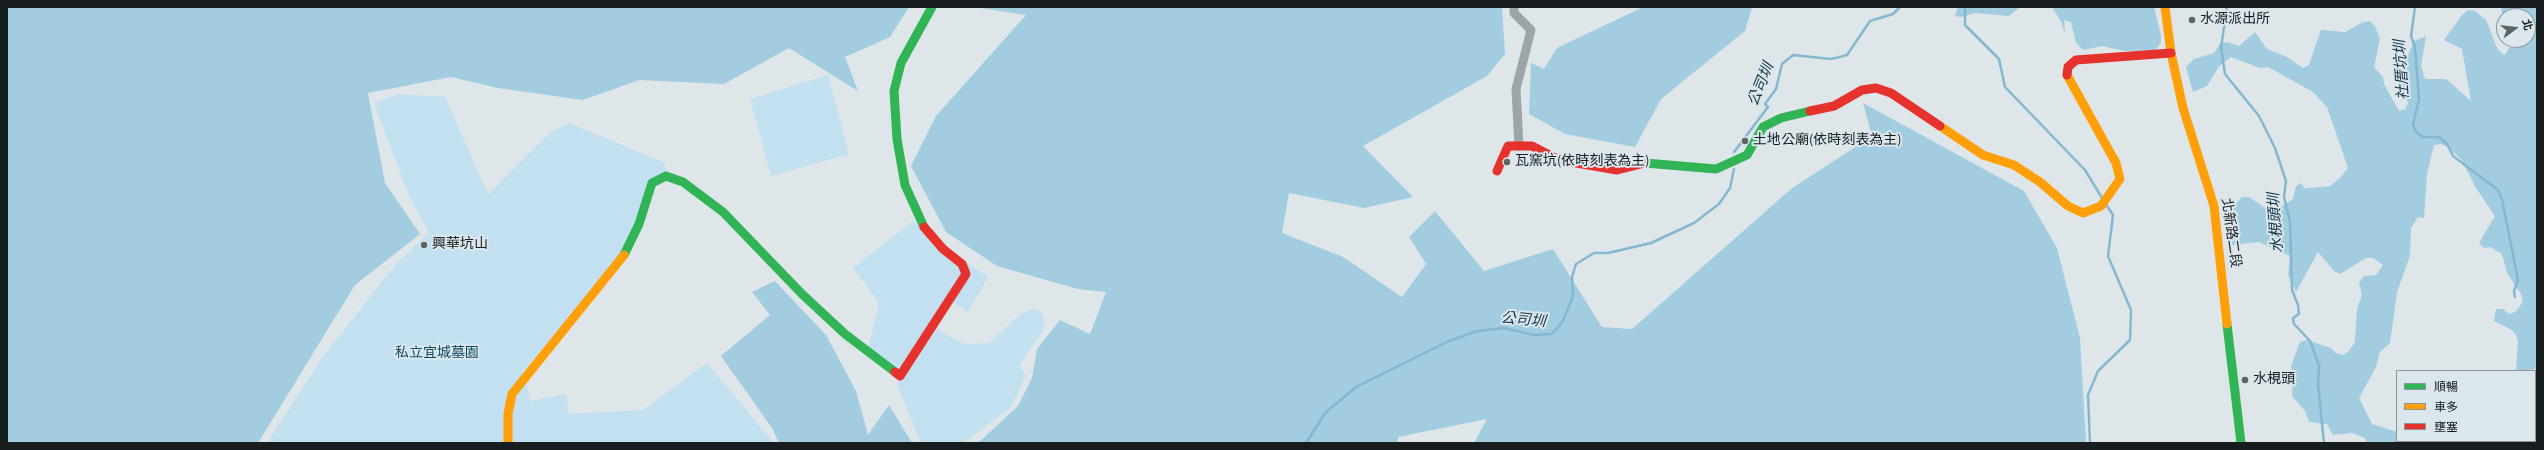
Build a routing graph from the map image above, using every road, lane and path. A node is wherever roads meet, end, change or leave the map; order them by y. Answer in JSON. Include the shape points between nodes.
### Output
{"nodes":[{"id":1,"x":932,"y":7,"type":"edge"},
{"id":2,"x":1514,"y":7,"type":"edge"},
{"id":3,"x":2165,"y":7,"type":"edge"},
{"id":4,"x":2171,"y":52,"type":"junction"},
{"id":5,"x":1519,"y":146,"type":"junction"},
{"id":6,"x":1497,"y":171,"type":"dead end"},
{"id":7,"x":508,"y":443,"type":"edge"},
{"id":8,"x":2241,"y":443,"type":"edge"}],
"edges":[{"from":1,"to":7,"type":"street","via":[[901,63],[894,91],[896,139],[905,185],[922,224],[943,249],[962,264],[966,274],[900,376],[845,334],[802,294],[723,212],[683,182],[666,176],[652,183],[639,224],[622,258],[512,394],[508,414]]},
{"from":2,"to":5,"type":"street","via":[[1514,13],[1531,30],[1516,89]]},
{"from":3,"to":4,"type":"street","name":"北新路二段"},
{"from":4,"to":5,"type":"street","via":[[2076,60],[2068,67],[2066,77],[2116,163],[2120,179],[2101,206],[2083,213],[2068,206],[2040,182],[2014,165],[1983,155],[1890,93],[1876,88],[1862,90],[1834,106],[1781,118],[1763,127],[1747,155],[1716,169],[1650,162],[1617,170],[1559,160],[1532,146]]},
{"from":4,"to":8,"type":"street","name":"北新路二段","via":[[2183,108],[2214,206]]},
{"from":5,"to":6,"type":"street","via":[[1508,146]]}]}
